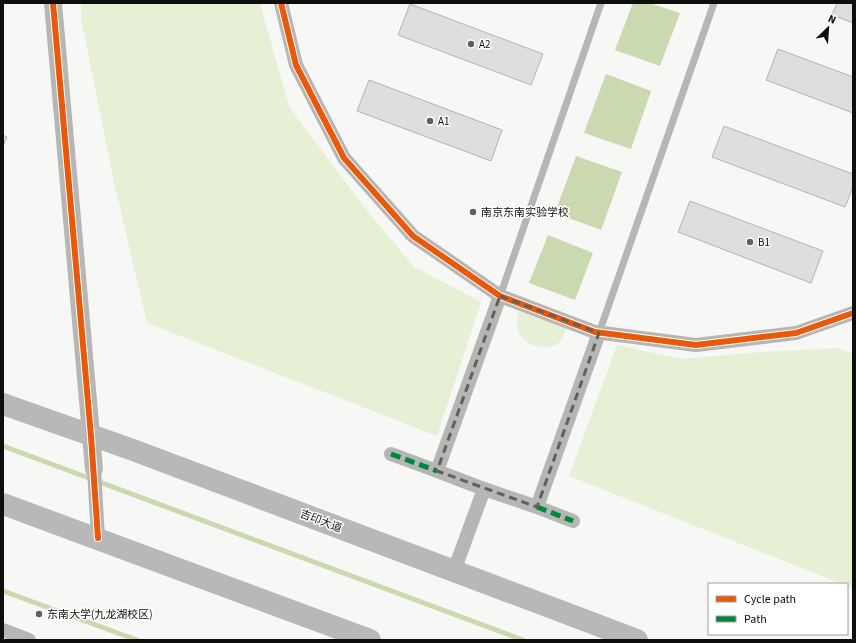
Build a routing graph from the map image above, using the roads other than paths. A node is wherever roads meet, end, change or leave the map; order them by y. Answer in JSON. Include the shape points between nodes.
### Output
{"nodes":[{"id":1,"x":53,"y":3,"type":"edge"},
{"id":2,"x":281,"y":3,"type":"edge"},
{"id":3,"x":601,"y":3,"type":"edge"},
{"id":4,"x":714,"y":3,"type":"edge"},
{"id":5,"x":500,"y":296,"type":"junction"},
{"id":6,"x":853,"y":313,"type":"edge"},
{"id":7,"x":599,"y":333,"type":"junction"},
{"id":8,"x":3,"y":404,"type":"edge"},
{"id":9,"x":91,"y":436,"type":"junction"},
{"id":10,"x":391,"y":454,"type":"dead end"},
{"id":11,"x":94,"y":469,"type":"joint"},
{"id":12,"x":437,"y":471,"type":"junction"},
{"id":13,"x":484,"y":489,"type":"junction"},
{"id":14,"x":3,"y":504,"type":"edge"},
{"id":15,"x":536,"y":507,"type":"junction"},
{"id":16,"x":573,"y":521,"type":"dead end"},
{"id":17,"x":98,"y":538,"type":"junction"},
{"id":18,"x":454,"y":571,"type":"junction"},
{"id":19,"x":3,"y":630,"type":"edge"},
{"id":20,"x":29,"y":640,"type":"edge"},
{"id":21,"x":370,"y":640,"type":"edge"},
{"id":22,"x":638,"y":640,"type":"edge"}],
"edges":[{"from":1,"to":9,"type":"street"},
{"from":2,"to":5,"type":"street","via":[[296,65],[344,158],[413,236]]},
{"from":3,"to":5,"type":"lane"},
{"from":4,"to":7,"type":"lane"},
{"from":5,"to":7,"type":"street"},
{"from":5,"to":12,"type":"street"},
{"from":6,"to":7,"type":"street","via":[[796,333],[696,345]]},
{"from":7,"to":15,"type":"street"},
{"from":8,"to":9,"type":"main road","name":"吉印大道"},
{"from":9,"to":11,"type":"street"},
{"from":9,"to":18,"type":"main road","name":"吉印大道"},
{"from":10,"to":12,"type":"street"},
{"from":11,"to":17,"type":"street"},
{"from":12,"to":13,"type":"street"},
{"from":13,"to":15,"type":"street"},
{"from":13,"to":18,"type":"street"},
{"from":14,"to":17,"type":"main road"},
{"from":15,"to":16,"type":"street"},
{"from":17,"to":21,"type":"main road"},
{"from":18,"to":22,"type":"main road","name":"吉印大道"},
{"from":19,"to":20,"type":"street"}]}
